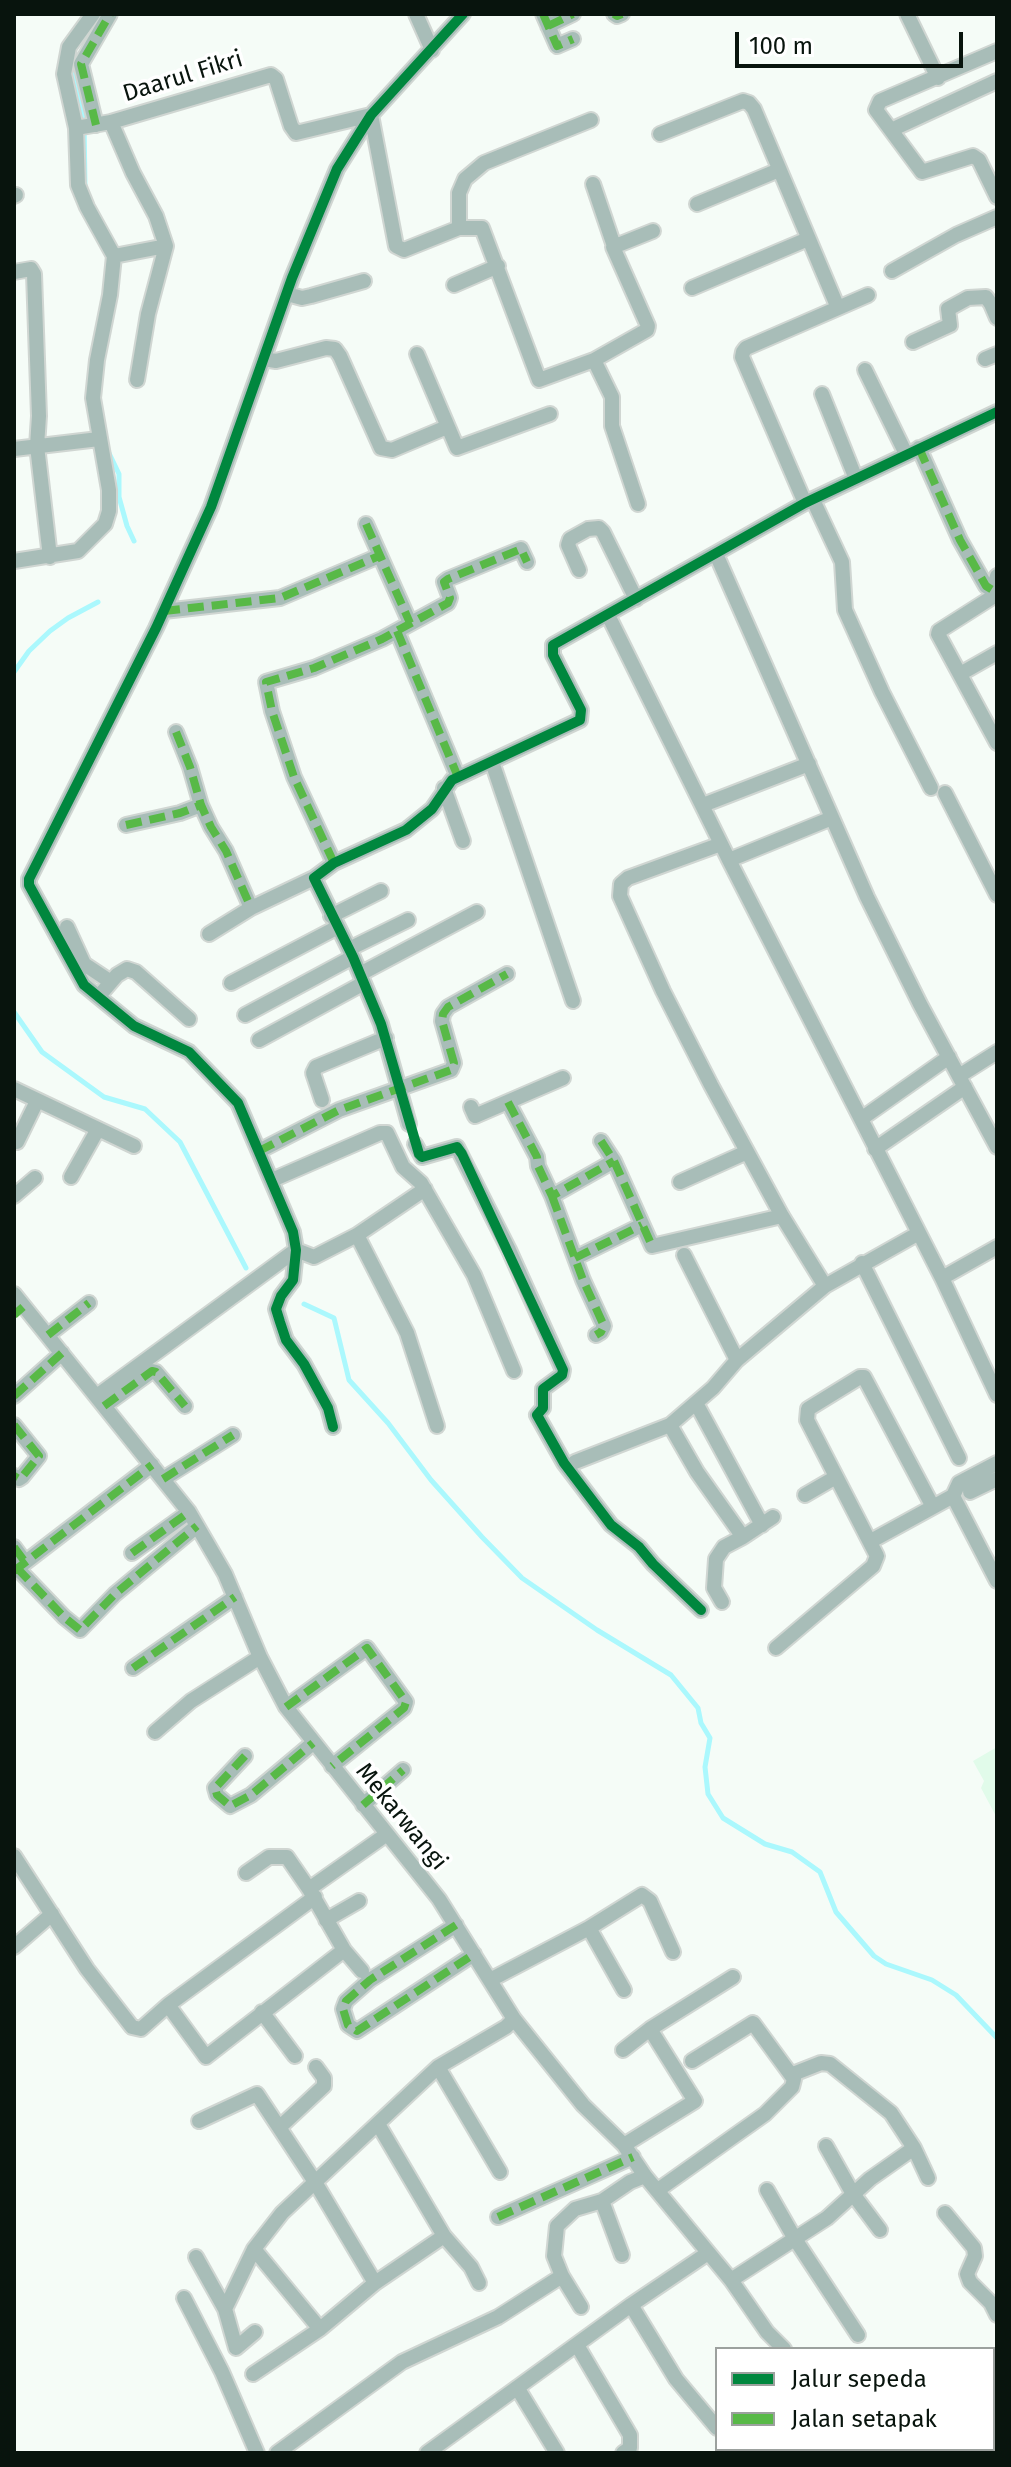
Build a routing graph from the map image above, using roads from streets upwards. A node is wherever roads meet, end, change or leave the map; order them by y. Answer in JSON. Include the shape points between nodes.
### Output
{"nodes":[{"id":1,"x":93,"y":14,"type":"edge"},
{"id":2,"x":110,"y":14,"type":"edge"},
{"id":3,"x":416,"y":14,"type":"edge"},
{"id":4,"x":463,"y":14,"type":"edge"},
{"id":5,"x":573,"y":14,"type":"edge"},
{"id":6,"x":614,"y":14,"type":"edge"},
{"id":7,"x":622,"y":14,"type":"edge"},
{"id":8,"x":907,"y":14,"type":"edge"},
{"id":9,"x":545,"y":20,"type":"edge"},
{"id":10,"x":573,"y":39,"type":"dead end"},
{"id":11,"x":432,"y":50,"type":"junction"},
{"id":12,"x":997,"y":51,"type":"edge"},
{"id":13,"x":938,"y":78,"type":"junction"},
{"id":14,"x":997,"y":81,"type":"edge"},
{"id":15,"x":371,"y":115,"type":"junction"},
{"id":16,"x":591,"y":120,"type":"dead end"},
{"id":17,"x":91,"y":126,"type":"junction"},
{"id":18,"x":891,"y":130,"type":"junction"},
{"id":19,"x":660,"y":134,"type":"dead end"},
{"id":20,"x":779,"y":170,"type":"junction"},
{"id":21,"x":593,"y":184,"type":"dead end"},
{"id":22,"x":997,"y":197,"type":"edge"},
{"id":23,"x":697,"y":204,"type":"dead end"},
{"id":24,"x":997,"y":217,"type":"edge"},
{"id":25,"x":459,"y":228,"type":"junction"},
{"id":26,"x":653,"y":231,"type":"dead end"},
{"id":27,"x":808,"y":239,"type":"junction"},
{"id":28,"x":166,"y":246,"type":"junction"},
{"id":29,"x":614,"y":246,"type":"junction"},
{"id":30,"x":122,"y":254,"type":"junction"},
{"id":31,"x":498,"y":266,"type":"junction"},
{"id":32,"x":892,"y":271,"type":"dead end"},
{"id":33,"x":14,"y":272,"type":"edge"},
{"id":34,"x":364,"y":281,"type":"dead end"},
{"id":35,"x":454,"y":285,"type":"dead end"},
{"id":36,"x":692,"y":288,"type":"dead end"},
{"id":37,"x":287,"y":294,"type":"junction"},
{"id":38,"x":868,"y":295,"type":"dead end"},
{"id":39,"x":838,"y":308,"type":"junction"},
{"id":40,"x":997,"y":318,"type":"edge"},
{"id":41,"x":913,"y":342,"type":"dead end"},
{"id":42,"x":417,"y":354,"type":"dead end"},
{"id":43,"x":264,"y":359,"type":"junction"},
{"id":44,"x":594,"y":360,"type":"junction"},
{"id":45,"x":865,"y":370,"type":"dead end"},
{"id":46,"x":137,"y":380,"type":"dead end"},
{"id":47,"x":822,"y":394,"type":"dead end"},
{"id":48,"x":550,"y":414,"type":"dead end"},
{"id":49,"x":996,"y":415,"type":"edge"},
{"id":50,"x":447,"y":427,"type":"junction"},
{"id":51,"x":99,"y":439,"type":"junction"},
{"id":52,"x":37,"y":446,"type":"junction"},
{"id":53,"x":14,"y":449,"type":"edge"},
{"id":54,"x":913,"y":451,"type":"junction"},
{"id":55,"x":856,"y":479,"type":"junction"},
{"id":56,"x":809,"y":502,"type":"junction"},
{"id":57,"x":638,"y":504,"type":"dead end"},
{"id":58,"x":366,"y":524,"type":"dead end"},
{"id":59,"x":716,"y":554,"type":"junction"},
{"id":60,"x":379,"y":556,"type":"junction"},
{"id":61,"x":50,"y":557,"type":"junction"},
{"id":62,"x":14,"y":561,"type":"edge"},
{"id":63,"x":527,"y":562,"type":"dead end"},
{"id":64,"x":579,"y":570,"type":"dead end"},
{"id":65,"x":996,"y":583,"type":"edge"},
{"id":66,"x":636,"y":599,"type":"junction"},
{"id":67,"x":164,"y":611,"type":"junction"},
{"id":68,"x":608,"y":615,"type":"junction"},
{"id":69,"x":404,"y":627,"type":"junction"},
{"id":70,"x":997,"y":653,"type":"edge"},
{"id":71,"x":960,"y":674,"type":"junction"},
{"id":72,"x":176,"y":732,"type":"dead end"},
{"id":73,"x":995,"y":733,"type":"edge"},
{"id":74,"x":492,"y":762,"type":"junction"},
{"id":75,"x":809,"y":764,"type":"junction"},
{"id":76,"x":458,"y":777,"type":"junction"},
{"id":77,"x":444,"y":788,"type":"junction"},
{"id":78,"x":201,"y":805,"type":"junction"},
{"id":79,"x":703,"y":805,"type":"junction"},
{"id":80,"x":832,"y":818,"type":"junction"},
{"id":81,"x":126,"y":825,"type":"dead end"},
{"id":82,"x":463,"y":841,"type":"dead end"},
{"id":83,"x":721,"y":844,"type":"junction"},
{"id":84,"x":729,"y":860,"type":"junction"},
{"id":85,"x":334,"y":863,"type":"junction"},
{"id":86,"x":314,"y":878,"type":"junction"},
{"id":87,"x":381,"y":891,"type":"dead end"},
{"id":88,"x":997,"y":895,"type":"edge"},
{"id":89,"x":251,"y":908,"type":"junction"},
{"id":90,"x":477,"y":912,"type":"dead end"},
{"id":91,"x":408,"y":920,"type":"dead end"},
{"id":92,"x":334,"y":921,"type":"junction"},
{"id":93,"x":67,"y":927,"type":"dead end"},
{"id":94,"x":209,"y":934,"type":"dead end"},
{"id":95,"x":351,"y":953,"type":"junction"},
{"id":96,"x":507,"y":974,"type":"dead end"},
{"id":97,"x":362,"y":979,"type":"junction"},
{"id":98,"x":111,"y":982,"type":"junction"},
{"id":99,"x":231,"y":983,"type":"dead end"},
{"id":100,"x":99,"y":996,"type":"junction"},
{"id":101,"x":573,"y":1001,"type":"dead end"},
{"id":102,"x":245,"y":1015,"type":"dead end"},
{"id":103,"x":189,"y":1019,"type":"dead end"},
{"id":104,"x":386,"y":1038,"type":"junction"},
{"id":105,"x":259,"y":1040,"type":"dead end"},
{"id":106,"x":997,"y":1052,"type":"edge"},
{"id":107,"x":949,"y":1057,"type":"junction"},
{"id":108,"x":563,"y":1078,"type":"dead end"},
{"id":109,"x":962,"y":1081,"type":"junction"},
{"id":110,"x":399,"y":1087,"type":"junction"},
{"id":111,"x":14,"y":1089,"type":"edge"},
{"id":112,"x":322,"y":1100,"type":"dead end"},
{"id":113,"x":37,"y":1101,"type":"junction"},
{"id":114,"x":508,"y":1102,"type":"junction"},
{"id":115,"x":471,"y":1107,"type":"dead end"},
{"id":116,"x":861,"y":1119,"type":"junction"},
{"id":117,"x":409,"y":1124,"type":"dead end"},
{"id":118,"x":98,"y":1129,"type":"junction"},
{"id":119,"x":601,"y":1141,"type":"dead end"},
{"id":120,"x":17,"y":1142,"type":"dead end"},
{"id":121,"x":415,"y":1144,"type":"dead end"},
{"id":122,"x":134,"y":1146,"type":"dead end"},
{"id":123,"x":997,"y":1147,"type":"edge"},
{"id":124,"x":875,"y":1149,"type":"junction"},
{"id":125,"x":259,"y":1151,"type":"junction"},
{"id":126,"x":747,"y":1152,"type":"junction"},
{"id":127,"x":614,"y":1161,"type":"junction"},
{"id":128,"x":71,"y":1177,"type":"dead end"},
{"id":129,"x":35,"y":1178,"type":"dead end"},
{"id":130,"x":272,"y":1180,"type":"junction"},
{"id":131,"x":680,"y":1182,"type":"dead end"},
{"id":132,"x":425,"y":1189,"type":"junction"},
{"id":133,"x":14,"y":1196,"type":"edge"},
{"id":134,"x":552,"y":1196,"type":"junction"},
{"id":135,"x":782,"y":1216,"type":"junction"},
{"id":136,"x":642,"y":1225,"type":"junction"},
{"id":137,"x":919,"y":1233,"type":"junction"},
{"id":138,"x":357,"y":1235,"type":"junction"},
{"id":139,"x":997,"y":1247,"type":"edge"},
{"id":140,"x":296,"y":1250,"type":"junction"},
{"id":141,"x":684,"y":1255,"type":"dead end"},
{"id":142,"x":575,"y":1258,"type":"junction"},
{"id":143,"x":862,"y":1263,"type":"junction"},
{"id":144,"x":942,"y":1278,"type":"junction"},
{"id":145,"x":825,"y":1286,"type":"junction"},
{"id":146,"x":14,"y":1294,"type":"edge"},
{"id":147,"x":89,"y":1303,"type":"dead end"},
{"id":148,"x":19,"y":1311,"type":"edge"},
{"id":149,"x":48,"y":1335,"type":"junction"},
{"id":150,"x":596,"y":1335,"type":"dead end"},
{"id":151,"x":62,"y":1353,"type":"junction"},
{"id":152,"x":737,"y":1360,"type":"junction"},
{"id":153,"x":514,"y":1371,"type":"dead end"},
{"id":154,"x":997,"y":1395,"type":"edge"},
{"id":155,"x":14,"y":1396,"type":"edge"},
{"id":156,"x":101,"y":1401,"type":"junction"},
{"id":157,"x":696,"y":1403,"type":"junction"},
{"id":158,"x":185,"y":1406,"type":"dead end"},
{"id":159,"x":14,"y":1425,"type":"edge"},
{"id":160,"x":670,"y":1425,"type":"junction"},
{"id":161,"x":437,"y":1426,"type":"dead end"},
{"id":162,"x":333,"y":1427,"type":"dead end"},
{"id":163,"x":233,"y":1435,"type":"dead end"},
{"id":164,"x":959,"y":1458,"type":"dead end"},
{"id":165,"x":575,"y":1462,"type":"dead end"},
{"id":166,"x":997,"y":1463,"type":"edge"},
{"id":167,"x":152,"y":1465,"type":"junction"},
{"id":168,"x":14,"y":1476,"type":"edge"},
{"id":169,"x":836,"y":1477,"type":"junction"},
{"id":170,"x":163,"y":1479,"type":"junction"},
{"id":171,"x":997,"y":1479,"type":"edge"},
{"id":172,"x":970,"y":1492,"type":"dead end"},
{"id":173,"x":805,"y":1495,"type":"dead end"},
{"id":174,"x":953,"y":1496,"type":"junction"},
{"id":175,"x":933,"y":1507,"type":"junction"},
{"id":176,"x":189,"y":1512,"type":"junction"},
{"id":177,"x":197,"y":1526,"type":"junction"},
{"id":178,"x":743,"y":1537,"type":"junction"},
{"id":179,"x":871,"y":1541,"type":"junction"},
{"id":180,"x":14,"y":1547,"type":"edge"},
{"id":181,"x":132,"y":1553,"type":"dead end"},
{"id":182,"x":19,"y":1567,"type":"edge"},
{"id":183,"x":997,"y":1581,"type":"edge"},
{"id":184,"x":235,"y":1597,"type":"junction"},
{"id":185,"x":722,"y":1602,"type":"dead end"},
{"id":186,"x":701,"y":1610,"type":"dead end"},
{"id":187,"x":776,"y":1648,"type":"dead end"},
{"id":188,"x":260,"y":1657,"type":"junction"},
{"id":189,"x":133,"y":1668,"type":"dead end"},
{"id":190,"x":286,"y":1707,"type":"junction"},
{"id":191,"x":155,"y":1732,"type":"dead end"},
{"id":192,"x":313,"y":1743,"type":"junction"},
{"id":193,"x":245,"y":1756,"type":"dead end"},
{"id":194,"x":332,"y":1766,"type":"junction"},
{"id":195,"x":403,"y":1770,"type":"dead end"},
{"id":196,"x":363,"y":1805,"type":"junction"},
{"id":197,"x":387,"y":1834,"type":"junction"},
{"id":198,"x":14,"y":1856,"type":"edge"},
{"id":199,"x":246,"y":1873,"type":"dead end"},
{"id":200,"x":312,"y":1893,"type":"junction"},
{"id":201,"x":359,"y":1901,"type":"dead end"},
{"id":202,"x":52,"y":1914,"type":"junction"},
{"id":203,"x":326,"y":1920,"type":"junction"},
{"id":204,"x":456,"y":1925,"type":"junction"},
{"id":205,"x":589,"y":1928,"type":"junction"},
{"id":206,"x":14,"y":1947,"type":"edge"},
{"id":207,"x":344,"y":1950,"type":"junction"},
{"id":208,"x":673,"y":1952,"type":"dead end"},
{"id":209,"x":474,"y":1954,"type":"junction"},
{"id":210,"x":362,"y":1971,"type":"dead end"},
{"id":211,"x":733,"y":1977,"type":"dead end"},
{"id":212,"x":490,"y":1980,"type":"junction"},
{"id":213,"x":624,"y":1990,"type":"dead end"},
{"id":214,"x":168,"y":2005,"type":"junction"},
{"id":215,"x":262,"y":2012,"type":"junction"},
{"id":216,"x":514,"y":2019,"type":"junction"},
{"id":217,"x":650,"y":2029,"type":"junction"},
{"id":218,"x":623,"y":2050,"type":"dead end"},
{"id":219,"x":295,"y":2056,"type":"dead end"},
{"id":220,"x":692,"y":2061,"type":"dead end"},
{"id":221,"x":316,"y":2067,"type":"dead end"},
{"id":222,"x":438,"y":2067,"type":"junction"},
{"id":223,"x":793,"y":2074,"type":"junction"},
{"id":224,"x":199,"y":2121,"type":"dead end"},
{"id":225,"x":378,"y":2124,"type":"junction"},
{"id":226,"x":280,"y":2127,"type":"junction"},
{"id":227,"x":826,"y":2146,"type":"dead end"},
{"id":228,"x":914,"y":2148,"type":"junction"},
{"id":229,"x":628,"y":2151,"type":"junction"},
{"id":230,"x":500,"y":2172,"type":"dead end"},
{"id":231,"x":645,"y":2176,"type":"junction"},
{"id":232,"x":928,"y":2178,"type":"dead end"},
{"id":233,"x":315,"y":2182,"type":"junction"},
{"id":234,"x":658,"y":2190,"type":"junction"},
{"id":235,"x":767,"y":2190,"type":"dead end"},
{"id":236,"x":853,"y":2194,"type":"junction"},
{"id":237,"x":602,"y":2201,"type":"junction"},
{"id":238,"x":945,"y":2213,"type":"dead end"},
{"id":239,"x":498,"y":2217,"type":"dead end"},
{"id":240,"x":880,"y":2230,"type":"dead end"},
{"id":241,"x":444,"y":2236,"type":"junction"},
{"id":242,"x":795,"y":2239,"type":"junction"},
{"id":243,"x":254,"y":2249,"type":"junction"},
{"id":244,"x":708,"y":2253,"type":"junction"},
{"id":245,"x":622,"y":2255,"type":"dead end"},
{"id":246,"x":196,"y":2257,"type":"dead end"},
{"id":247,"x":562,"y":2276,"type":"junction"},
{"id":248,"x":731,"y":2280,"type":"junction"},
{"id":249,"x":375,"y":2283,"type":"junction"},
{"id":250,"x":479,"y":2283,"type":"dead end"},
{"id":251,"x":184,"y":2298,"type":"dead end"},
{"id":252,"x":631,"y":2305,"type":"junction"},
{"id":253,"x":581,"y":2307,"type":"dead end"},
{"id":254,"x":225,"y":2309,"type":"junction"},
{"id":255,"x":997,"y":2315,"type":"edge"},
{"id":256,"x":320,"y":2329,"type":"junction"},
{"id":257,"x":255,"y":2332,"type":"dead end"},
{"id":258,"x":858,"y":2335,"type":"dead end"},
{"id":259,"x":577,"y":2345,"type":"junction"},
{"id":260,"x":782,"y":2347,"type":"edge"},
{"id":261,"x":253,"y":2374,"type":"dead end"},
{"id":262,"x":518,"y":2389,"type":"junction"},
{"id":263,"x":715,"y":2426,"type":"edge"},
{"id":264,"x":257,"y":2453,"type":"edge"},
{"id":265,"x":277,"y":2453,"type":"edge"},
{"id":266,"x":427,"y":2453,"type":"edge"},
{"id":267,"x":557,"y":2453,"type":"edge"},
{"id":268,"x":623,"y":2453,"type":"edge"}],
"edges":[{"from":1,"to":17,"type":"street","via":[[69,47],[65,63],[67,91]]},
{"from":2,"to":17,"type":"street","via":[[81,64]]},
{"from":3,"to":11,"type":"street"},
{"from":4,"to":11,"type":"street"},
{"from":5,"to":9,"type":"street"},
{"from":6,"to":7,"type":"street"},
{"from":8,"to":13,"type":"street"},
{"from":9,"to":10,"type":"street","via":[[557,46]]},
{"from":11,"to":15,"type":"street"},
{"from":12,"to":13,"type":"street"},
{"from":13,"to":18,"type":"street","via":[[880,101],[876,110]]},
{"from":14,"to":18,"type":"street"},
{"from":15,"to":17,"type":"street","name":"Daarul Fikri","via":[[296,133],[271,75]]},
{"from":15,"to":25,"type":"street","via":[[399,250]]},
{"from":15,"to":37,"type":"street","via":[[337,169]]},
{"from":16,"to":25,"type":"street","via":[[484,163],[465,179],[459,193]]},
{"from":17,"to":28,"type":"street","via":[[133,173]]},
{"from":17,"to":30,"type":"street","via":[[78,185],[87,207]]},
{"from":18,"to":22,"type":"street","via":[[923,173],[976,157]]},
{"from":19,"to":20,"type":"street","via":[[743,101],[754,109]]},
{"from":20,"to":23,"type":"street"},
{"from":20,"to":27,"type":"street"},
{"from":21,"to":29,"type":"street"},
{"from":24,"to":32,"type":"street"},
{"from":25,"to":31,"type":"street","via":[[482,228]]},
{"from":26,"to":29,"type":"street"},
{"from":27,"to":36,"type":"street"},
{"from":27,"to":39,"type":"street"},
{"from":28,"to":30,"type":"street"},
{"from":28,"to":46,"type":"street"},
{"from":29,"to":44,"type":"street","via":[[648,326],[643,334]]},
{"from":30,"to":51,"type":"street","via":[[94,385]]},
{"from":31,"to":35,"type":"street"},
{"from":31,"to":44,"type":"street","via":[[538,379]]},
{"from":33,"to":52,"type":"street","via":[[31,269],[34,274]]},
{"from":34,"to":37,"type":"street","via":[[302,298]]},
{"from":37,"to":43,"type":"street"},
{"from":38,"to":39,"type":"street"},
{"from":39,"to":56,"type":"street","via":[[746,348],[742,357]]},
{"from":40,"to":41,"type":"street","via":[[986,297],[968,298],[948,309],[950,325]]},
{"from":42,"to":50,"type":"street"},
{"from":43,"to":50,"type":"street","via":[[335,349],[381,448],[392,450]]},
{"from":43,"to":67,"type":"street","via":[[227,467]]},
{"from":44,"to":57,"type":"street","via":[[612,397],[612,426]]},
{"from":45,"to":54,"type":"street"},
{"from":47,"to":55,"type":"street"},
{"from":48,"to":50,"type":"street","via":[[459,449]]},
{"from":49,"to":54,"type":"street"},
{"from":51,"to":52,"type":"street"},
{"from":51,"to":61,"type":"street","via":[[109,490],[105,524],[78,551]]},
{"from":52,"to":53,"type":"street"},
{"from":52,"to":61,"type":"street"},
{"from":54,"to":55,"type":"street"},
{"from":54,"to":65,"type":"street","via":[[986,586]]},
{"from":55,"to":56,"type":"street"},
{"from":56,"to":59,"type":"street"},
{"from":56,"to":88,"type":"street","via":[[842,562],[845,610],[882,692]]},
{"from":58,"to":60,"type":"street"},
{"from":59,"to":66,"type":"street"},
{"from":59,"to":75,"type":"street"},
{"from":60,"to":67,"type":"street","via":[[280,598]]},
{"from":60,"to":69,"type":"street"},
{"from":61,"to":62,"type":"street"},
{"from":63,"to":69,"type":"street","via":[[521,549],[448,579],[448,603]]},
{"from":64,"to":66,"type":"street","via":[[570,539],[599,528]]},
{"from":65,"to":71,"type":"street","via":[[991,598],[939,631]]},
{"from":66,"to":68,"type":"street"},
{"from":67,"to":100,"type":"street","via":[[29,879],[84,985]]},
{"from":68,"to":74,"type":"street","via":[[553,645],[582,719]]},
{"from":68,"to":79,"type":"street"},
{"from":69,"to":76,"type":"street"},
{"from":69,"to":85,"type":"street","via":[[314,668],[266,682],[294,777]]},
{"from":70,"to":71,"type":"street"},
{"from":71,"to":73,"type":"street"},
{"from":72,"to":78,"type":"street"},
{"from":74,"to":76,"type":"street"},
{"from":74,"to":101,"type":"street"},
{"from":75,"to":79,"type":"street"},
{"from":75,"to":80,"type":"street"},
{"from":76,"to":77,"type":"street"},
{"from":77,"to":82,"type":"street"},
{"from":77,"to":85,"type":"street","via":[[432,809],[406,830]]},
{"from":78,"to":81,"type":"street"},
{"from":78,"to":89,"type":"street"},
{"from":79,"to":83,"type":"street"},
{"from":80,"to":84,"type":"street"},
{"from":80,"to":107,"type":"street"},
{"from":83,"to":84,"type":"street"},
{"from":83,"to":126,"type":"street","via":[[628,878],[620,896],[667,1000]]},
{"from":84,"to":116,"type":"street"},
{"from":85,"to":86,"type":"street"},
{"from":86,"to":89,"type":"street"},
{"from":86,"to":92,"type":"street"},
{"from":87,"to":92,"type":"street"},
{"from":89,"to":94,"type":"street"},
{"from":90,"to":97,"type":"street"},
{"from":91,"to":95,"type":"street"},
{"from":92,"to":95,"type":"street"},
{"from":92,"to":99,"type":"street"},
{"from":93,"to":98,"type":"street","via":[[84,964]]},
{"from":95,"to":97,"type":"street"},
{"from":95,"to":102,"type":"street"},
{"from":96,"to":110,"type":"street","via":[[443,1014],[451,1070]]},
{"from":97,"to":104,"type":"street"},
{"from":97,"to":105,"type":"street"},
{"from":98,"to":100,"type":"street"},
{"from":98,"to":103,"type":"street","via":[[127,969],[136,972]]},
{"from":100,"to":125,"type":"street","via":[[134,1026],[189,1052],[238,1103]]},
{"from":104,"to":110,"type":"street"},
{"from":104,"to":112,"type":"street","via":[[316,1067],[313,1073]]},
{"from":106,"to":109,"type":"street"},
{"from":107,"to":109,"type":"street"},
{"from":107,"to":116,"type":"street"},
{"from":108,"to":114,"type":"street"},
{"from":109,"to":123,"type":"street"},
{"from":109,"to":124,"type":"street"},
{"from":110,"to":117,"type":"street"},
{"from":110,"to":125,"type":"street","via":[[339,1110]]},
{"from":111,"to":113,"type":"street"},
{"from":113,"to":118,"type":"street"},
{"from":113,"to":120,"type":"street"},
{"from":114,"to":115,"type":"street","via":[[475,1116]]},
{"from":114,"to":134,"type":"street"},
{"from":116,"to":124,"type":"street"},
{"from":118,"to":122,"type":"street"},
{"from":118,"to":128,"type":"street"},
{"from":119,"to":127,"type":"street"},
{"from":121,"to":186,"type":"street","via":[[422,1157],[457,1147],[509,1250],[563,1370],[543,1389],[543,1408],[537,1415],[564,1463],[611,1525]]},
{"from":124,"to":137,"type":"street"},
{"from":125,"to":130,"type":"street"},
{"from":126,"to":131,"type":"street"},
{"from":126,"to":135,"type":"street"},
{"from":127,"to":134,"type":"street"},
{"from":127,"to":136,"type":"street"},
{"from":129,"to":133,"type":"street"},
{"from":130,"to":132,"type":"street","via":[[387,1133],[403,1167]]},
{"from":130,"to":140,"type":"street"},
{"from":132,"to":138,"type":"street"},
{"from":132,"to":153,"type":"street","via":[[474,1275]]},
{"from":134,"to":142,"type":"street"},
{"from":135,"to":136,"type":"street","via":[[652,1246]]},
{"from":135,"to":145,"type":"street"},
{"from":136,"to":142,"type":"street"},
{"from":137,"to":143,"type":"street"},
{"from":137,"to":144,"type":"street"},
{"from":138,"to":140,"type":"street","via":[[314,1257]]},
{"from":138,"to":161,"type":"street","via":[[407,1333]]},
{"from":139,"to":144,"type":"street"},
{"from":140,"to":156,"type":"street"},
{"from":140,"to":162,"type":"street","via":[[293,1280],[276,1309],[286,1340],[328,1408]]},
{"from":141,"to":152,"type":"street"},
{"from":142,"to":150,"type":"street","via":[[604,1326]]},
{"from":143,"to":145,"type":"street"},
{"from":143,"to":164,"type":"street"},
{"from":144,"to":154,"type":"street"},
{"from":145,"to":152,"type":"street"},
{"from":146,"to":148,"type":"street","name":"Mekarwangi"},
{"from":147,"to":149,"type":"street"},
{"from":148,"to":149,"type":"street","name":"Mekarwangi"},
{"from":149,"to":151,"type":"street","name":"Mekarwangi"},
{"from":151,"to":155,"type":"street"},
{"from":151,"to":156,"type":"street","name":"Mekarwangi"},
{"from":152,"to":157,"type":"street"},
{"from":156,"to":158,"type":"street","via":[[152,1371]]},
{"from":156,"to":167,"type":"street","name":"Mekarwangi"},
{"from":157,"to":160,"type":"street"},
{"from":157,"to":178,"type":"street","via":[[768,1521]]},
{"from":159,"to":168,"type":"street","via":[[39,1456],[22,1477]]},
{"from":160,"to":165,"type":"street"},
{"from":160,"to":178,"type":"street"},
{"from":163,"to":170,"type":"street"},
{"from":166,"to":174,"type":"street","via":[[959,1483]]},
{"from":167,"to":170,"type":"street","name":"Mekarwangi"},
{"from":167,"to":182,"type":"street"},
{"from":169,"to":173,"type":"street"},
{"from":169,"to":175,"type":"street","via":[[805,1415],[864,1377]]},
{"from":169,"to":179,"type":"street"},
{"from":170,"to":176,"type":"street","name":"Mekarwangi"},
{"from":171,"to":172,"type":"street"},
{"from":174,"to":175,"type":"street"},
{"from":174,"to":183,"type":"street"},
{"from":175,"to":179,"type":"street"},
{"from":176,"to":177,"type":"street","name":"Mekarwangi"},
{"from":176,"to":181,"type":"street"},
{"from":177,"to":182,"type":"street","via":[[80,1630]]},
{"from":177,"to":184,"type":"street","name":"Mekarwangi"},
{"from":178,"to":185,"type":"street","via":[[724,1547],[716,1559],[714,1588]]},
{"from":179,"to":187,"type":"street","via":[[877,1556],[873,1566]]},
{"from":180,"to":182,"type":"street"},
{"from":184,"to":188,"type":"street","name":"Mekarwangi"},
{"from":184,"to":189,"type":"street"},
{"from":188,"to":190,"type":"street","name":"Mekarwangi"},
{"from":188,"to":191,"type":"street","via":[[191,1701]]},
{"from":190,"to":192,"type":"street","name":"Mekarwangi"},
{"from":190,"to":194,"type":"street","via":[[367,1648],[406,1702]]},
{"from":192,"to":193,"type":"street","via":[[230,1806],[215,1788]]},
{"from":192,"to":194,"type":"street","name":"Mekarwangi"},
{"from":194,"to":196,"type":"street","name":"Mekarwangi"},
{"from":195,"to":196,"type":"street"},
{"from":196,"to":197,"type":"street","name":"Mekarwangi"},
{"from":197,"to":200,"type":"street"},
{"from":197,"to":204,"type":"street","name":"Mekarwangi"},
{"from":198,"to":202,"type":"street"},
{"from":199,"to":200,"type":"street","via":[[269,1857],[287,1857]]},
{"from":200,"to":203,"type":"street"},
{"from":200,"to":214,"type":"street"},
{"from":201,"to":203,"type":"street"},
{"from":202,"to":206,"type":"street"},
{"from":202,"to":214,"type":"street","via":[[132,2027],[141,2029]]},
{"from":203,"to":207,"type":"street"},
{"from":204,"to":209,"type":"street","name":"Mekarwangi"},
{"from":204,"to":209,"type":"street","via":[[346,2001],[348,2025],[357,2031]]},
{"from":205,"to":208,"type":"street","via":[[642,1895],[650,1901]]},
{"from":205,"to":212,"type":"street"},
{"from":205,"to":213,"type":"street"},
{"from":207,"to":210,"type":"street"},
{"from":207,"to":215,"type":"street"},
{"from":209,"to":212,"type":"street","name":"Mekarwangi"},
{"from":211,"to":217,"type":"street"},
{"from":212,"to":216,"type":"street","name":"Mekarwangi"},
{"from":214,"to":215,"type":"street","via":[[206,2057]]},
{"from":215,"to":219,"type":"street"},
{"from":216,"to":222,"type":"street"},
{"from":216,"to":229,"type":"street","name":"Mekarwangi"},
{"from":217,"to":218,"type":"street"},
{"from":217,"to":229,"type":"street","via":[[695,2101]]},
{"from":220,"to":223,"type":"street","via":[[753,2023]]},
{"from":221,"to":226,"type":"street","via":[[324,2086]]},
{"from":222,"to":225,"type":"street"},
{"from":222,"to":230,"type":"street"},
{"from":223,"to":228,"type":"street","via":[[830,2064],[891,2113]]},
{"from":223,"to":234,"type":"street","via":[[792,2087],[765,2114]]},
{"from":224,"to":226,"type":"street","via":[[257,2094]]},
{"from":225,"to":233,"type":"street"},
{"from":225,"to":241,"type":"street"},
{"from":226,"to":233,"type":"street"},
{"from":227,"to":236,"type":"street"},
{"from":228,"to":232,"type":"street"},
{"from":228,"to":236,"type":"street"},
{"from":229,"to":231,"type":"street","name":"Mekarwangi"},
{"from":229,"to":239,"type":"street"},
{"from":231,"to":234,"type":"street","name":"Mekarwangi"},
{"from":231,"to":237,"type":"street"},
{"from":233,"to":243,"type":"street"},
{"from":233,"to":249,"type":"street"},
{"from":234,"to":244,"type":"street","name":"Mekarwangi"},
{"from":235,"to":242,"type":"street"},
{"from":236,"to":240,"type":"street"},
{"from":236,"to":242,"type":"street"},
{"from":237,"to":245,"type":"street"},
{"from":237,"to":247,"type":"street","via":[[575,2209],[557,2226],[554,2256]]},
{"from":238,"to":255,"type":"street","via":[[974,2248],[967,2274]]},
{"from":241,"to":249,"type":"street"},
{"from":241,"to":250,"type":"street"},
{"from":242,"to":248,"type":"street"},
{"from":242,"to":258,"type":"street"},
{"from":243,"to":254,"type":"street"},
{"from":243,"to":256,"type":"street"},
{"from":244,"to":248,"type":"street","name":"Mekarwangi"},
{"from":244,"to":252,"type":"street"},
{"from":246,"to":254,"type":"street"},
{"from":247,"to":253,"type":"street"},
{"from":247,"to":265,"type":"street","via":[[498,2317],[402,2362]]},
{"from":248,"to":260,"type":"street","name":"Mekarwangi"},
{"from":249,"to":256,"type":"street"},
{"from":251,"to":264,"type":"street"},
{"from":252,"to":259,"type":"street"},
{"from":252,"to":263,"type":"street","via":[[676,2379]]},
{"from":254,"to":257,"type":"street","via":[[236,2348]]},
{"from":256,"to":261,"type":"street"},
{"from":259,"to":262,"type":"street"},
{"from":259,"to":268,"type":"street","via":[[630,2435],[630,2448]]},
{"from":262,"to":266,"type":"street"},
{"from":262,"to":267,"type":"street"}]}
